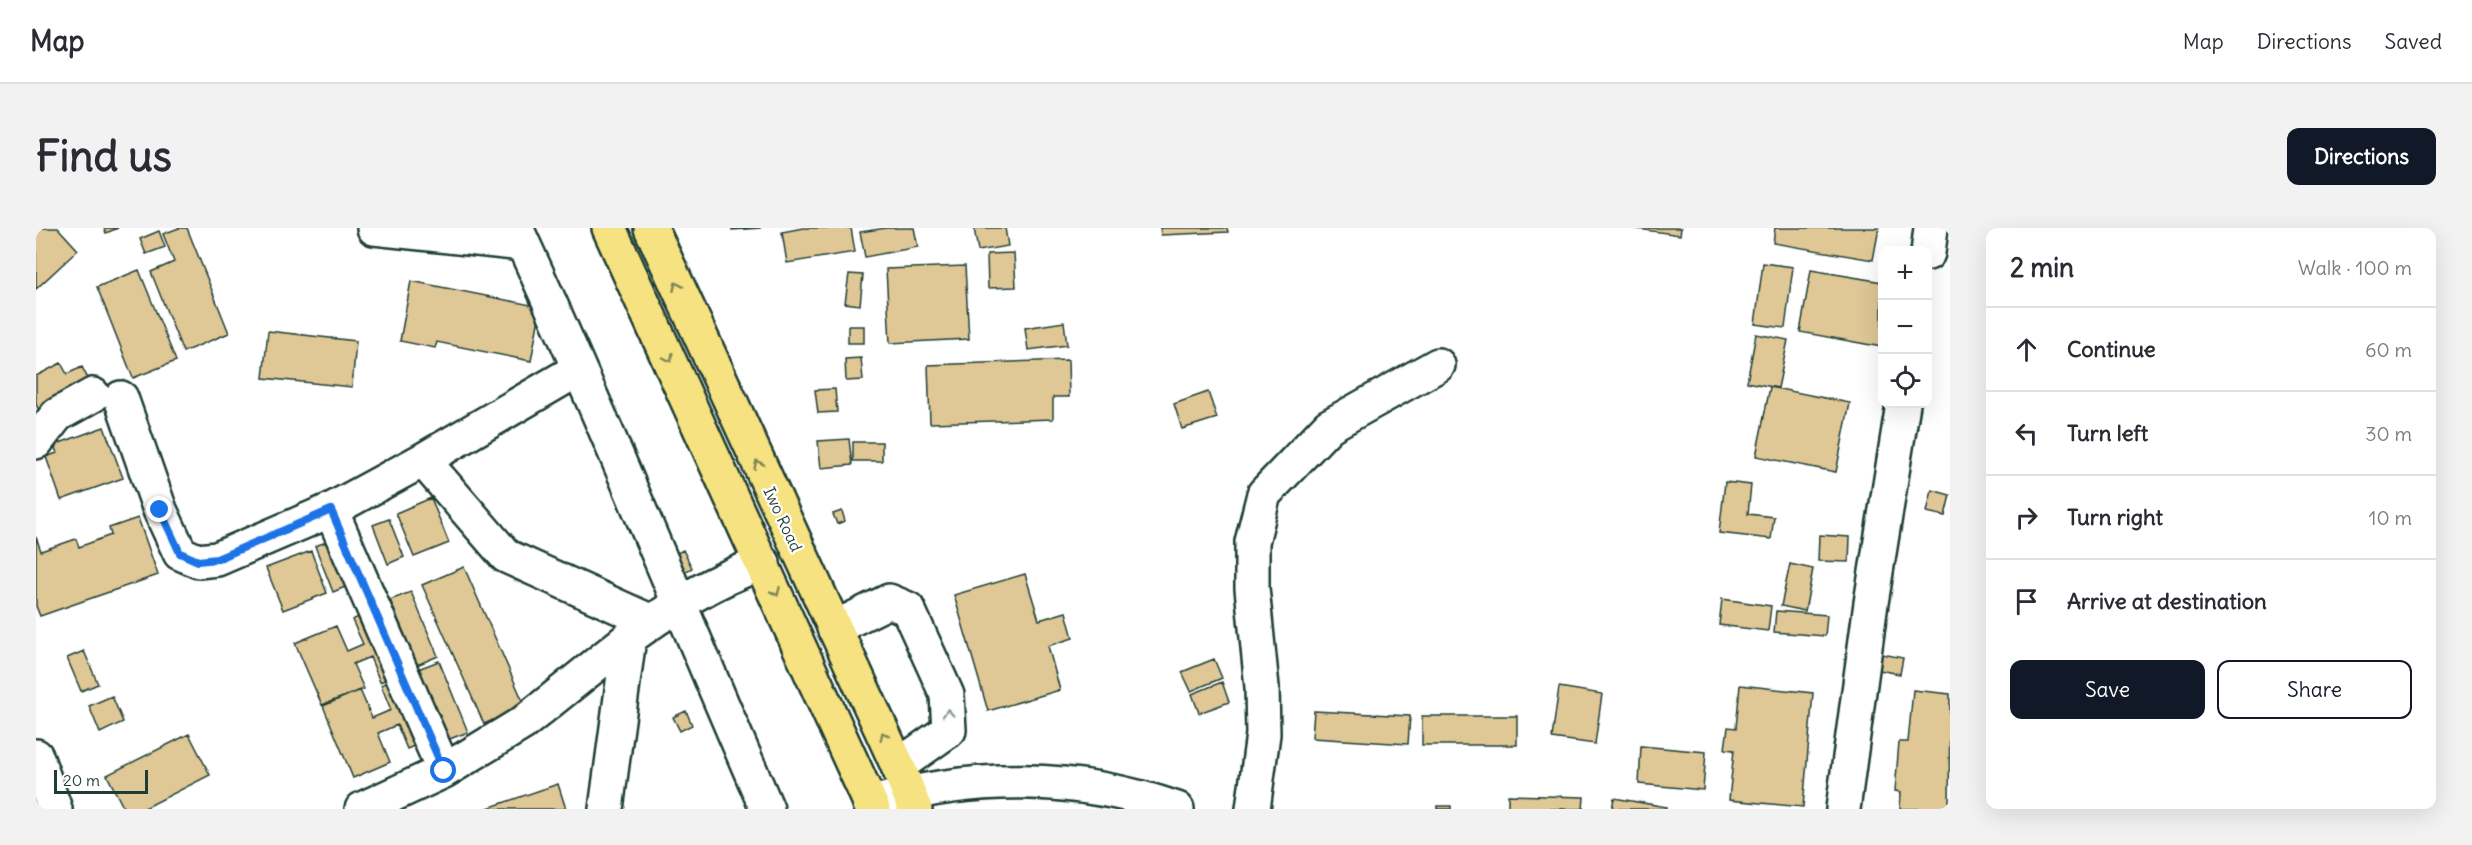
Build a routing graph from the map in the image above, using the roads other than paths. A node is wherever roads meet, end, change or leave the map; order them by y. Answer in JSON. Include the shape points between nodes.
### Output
{"nodes":[{"id":1,"x":374,"y":228,"type":"edge"},
{"id":2,"x":609,"y":228,"type":"edge"},
{"id":3,"x":651,"y":228,"type":"edge"},
{"id":4,"x":1931,"y":228,"type":"edge"},
{"id":5,"x":520,"y":236,"type":"edge"},
{"id":6,"x":1929,"y":246,"type":"edge"},
{"id":7,"x":1438,"y":365,"type":"dead end"},
{"id":8,"x":579,"y":369,"type":"junction"},
{"id":9,"x":1902,"y":408,"type":"edge"},
{"id":10,"x":36,"y":442,"type":"edge"},
{"id":11,"x":423,"y":460,"type":"junction"},
{"id":12,"x":331,"y":510,"type":"junction"},
{"id":13,"x":795,"y":546,"type":"junction"},
{"id":14,"x":763,"y":562,"type":"junction"},
{"id":15,"x":653,"y":621,"type":"junction"},
{"id":16,"x":834,"y":628,"type":"junction"},
{"id":17,"x":36,"y":756,"type":"edge"},
{"id":18,"x":444,"y":771,"type":"junction"},
{"id":19,"x":907,"y":789,"type":"edge"},
{"id":20,"x":872,"y":807,"type":"edge"},
{"id":21,"x":55,"y":809,"type":"edge"},
{"id":22,"x":362,"y":809,"type":"edge"},
{"id":23,"x":606,"y":809,"type":"edge"},
{"id":24,"x":767,"y":809,"type":"edge"},
{"id":25,"x":1177,"y":809,"type":"edge"},
{"id":26,"x":1252,"y":809,"type":"edge"},
{"id":27,"x":1842,"y":809,"type":"edge"}],
"edges":[{"from":1,"to":5,"type":"street"},
{"from":2,"to":14,"type":"highway","one_way":true},
{"from":13,"to":3,"type":"highway","name":"Iwo Road","one_way":true},
{"from":4,"to":6,"type":"street"},
{"from":5,"to":8,"type":"street"},
{"from":7,"to":26,"type":"street","via":[[1329,426],[1264,494],[1252,543],[1263,734]]},
{"from":8,"to":11,"type":"street"},
{"from":8,"to":15,"type":"street"},
{"from":9,"to":27,"type":"street"},
{"from":10,"to":12,"type":"street","via":[[57,415],[107,397],[180,553],[198,561],[217,559]]},
{"from":11,"to":12,"type":"street"},
{"from":11,"to":15,"type":"street","via":[[506,556]]},
{"from":12,"to":18,"type":"street"},
{"from":13,"to":14,"type":"highway"},
{"from":13,"to":16,"type":"highway","name":"Iwo Road"},
{"from":14,"to":15,"type":"street","via":[[730,574]]},
{"from":14,"to":20,"type":"highway","one_way":true},
{"from":15,"to":18,"type":"street","via":[[523,723]]},
{"from":15,"to":23,"type":"street"},
{"from":15,"to":24,"type":"street"},
{"from":19,"to":16,"type":"highway","name":"Iwo Road","one_way":true},
{"from":19,"to":16,"type":"street","one_way":true,"via":[[949,730],[947,695],[908,609],[889,601]]},
{"from":17,"to":21,"type":"street"},
{"from":18,"to":22,"type":"street"},
{"from":19,"to":20,"type":"street"},
{"from":19,"to":25,"type":"street","via":[[1036,780],[1138,796]]}]}
